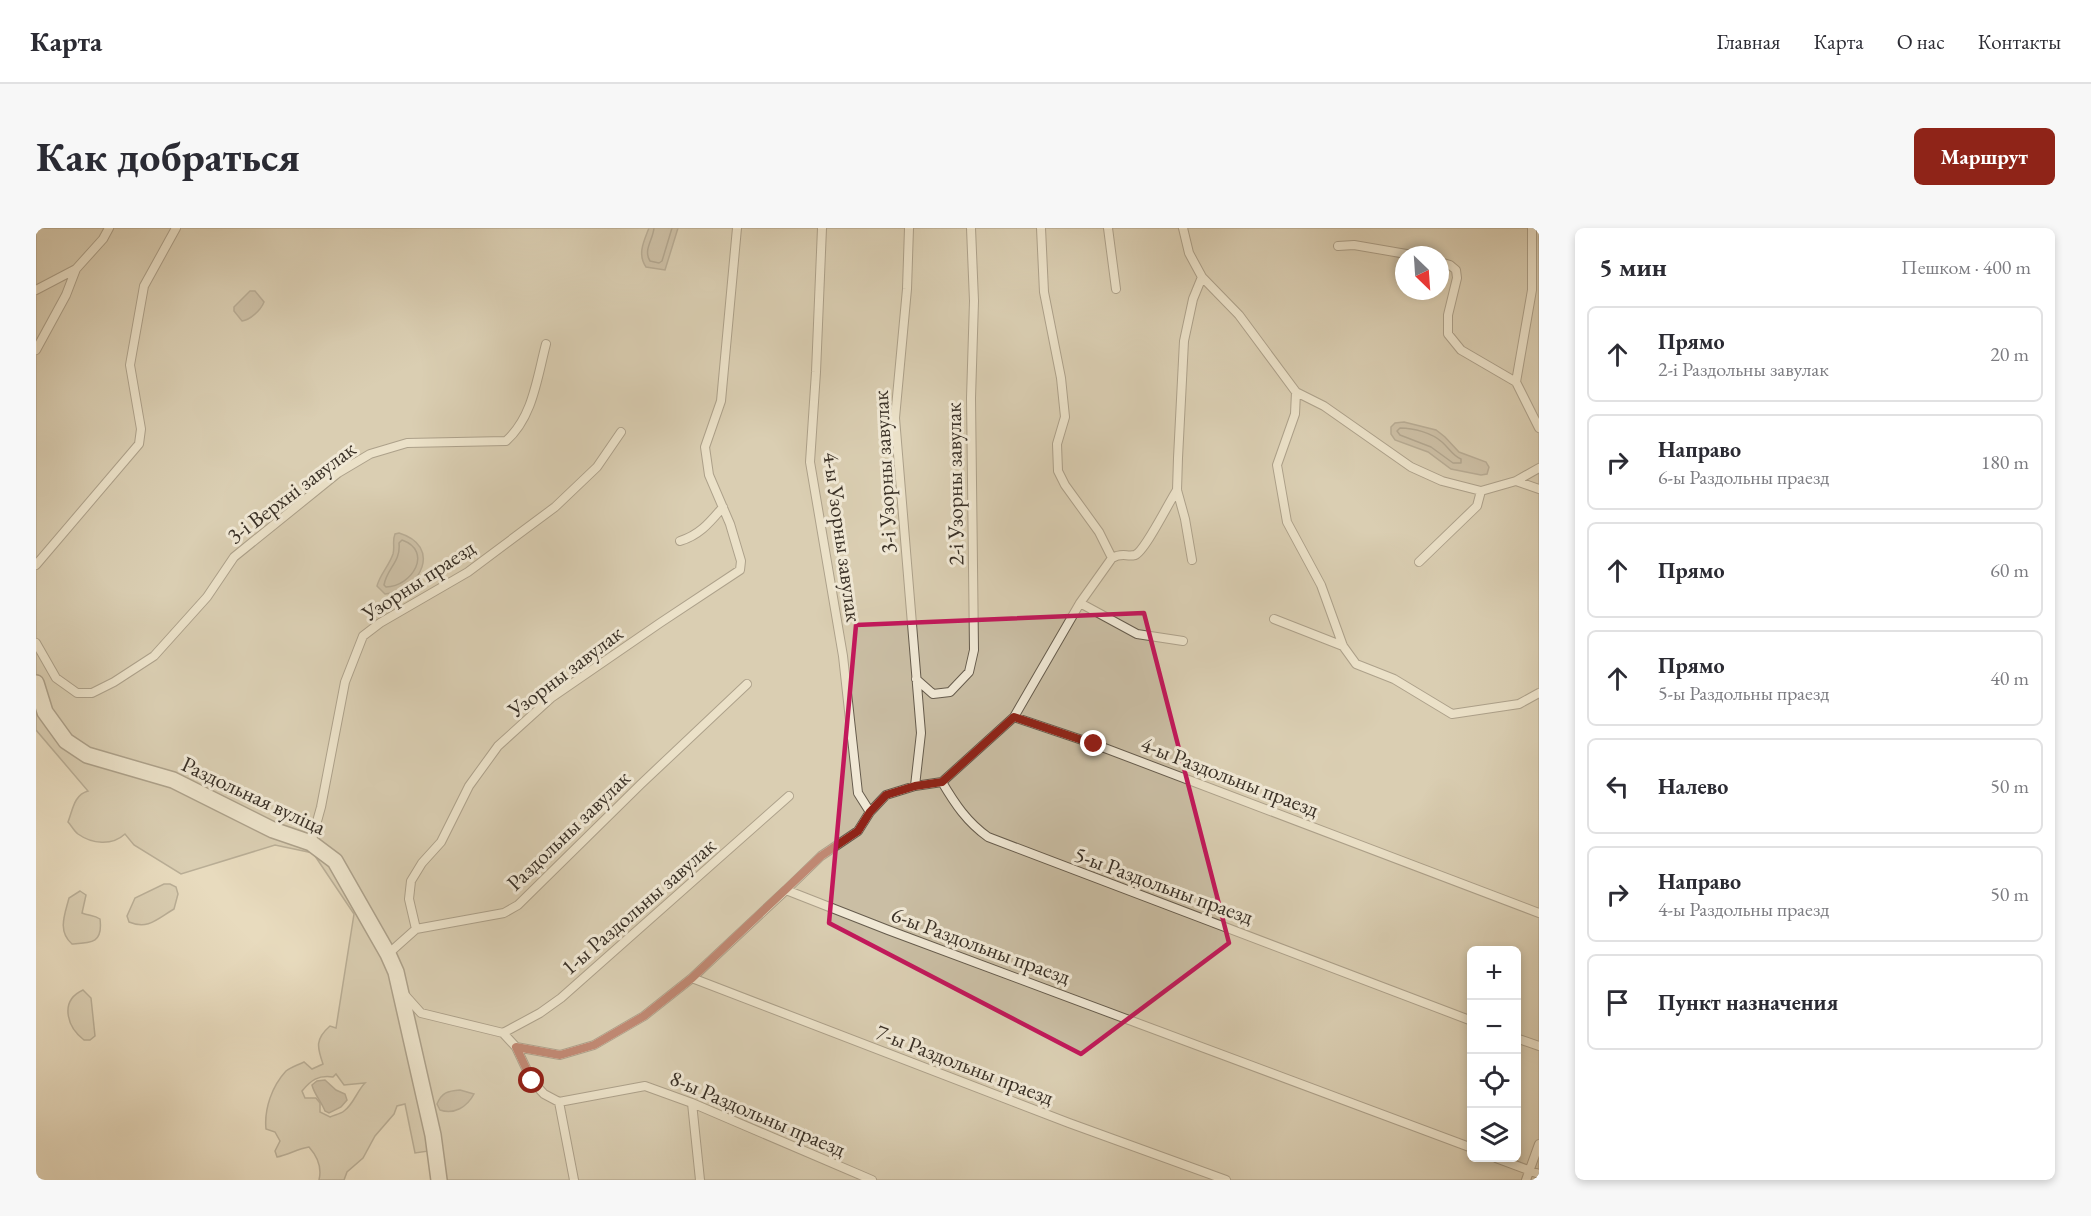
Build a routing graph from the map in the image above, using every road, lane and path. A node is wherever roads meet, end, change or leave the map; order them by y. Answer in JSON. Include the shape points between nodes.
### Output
{"nodes":[{"id":1,"x":110,"y":228,"type":"edge"},
{"id":2,"x":176,"y":228,"type":"edge"},
{"id":3,"x":737,"y":228,"type":"edge"},
{"id":4,"x":822,"y":228,"type":"edge"},
{"id":5,"x":909,"y":228,"type":"edge"},
{"id":6,"x":971,"y":228,"type":"edge"},
{"id":7,"x":1041,"y":228,"type":"edge"},
{"id":8,"x":1108,"y":228,"type":"edge"},
{"id":9,"x":1183,"y":228,"type":"edge"},
{"id":10,"x":1532,"y":228,"type":"edge"},
{"id":11,"x":1338,"y":246,"type":"dead end"},
{"id":12,"x":1395,"y":252,"type":"edge"},
{"id":13,"x":1449,"y":265,"type":"edge"},
{"id":14,"x":76,"y":269,"type":"junction"},
{"id":15,"x":1202,"y":277,"type":"junction"},
{"id":16,"x":1116,"y":289,"type":"dead end"},
{"id":17,"x":36,"y":290,"type":"edge"},
{"id":18,"x":546,"y":344,"type":"dead end"},
{"id":19,"x":36,"y":350,"type":"edge"},
{"id":20,"x":1516,"y":382,"type":"junction"},
{"id":21,"x":1296,"y":392,"type":"junction"},
{"id":22,"x":1539,"y":428,"type":"edge"},
{"id":23,"x":621,"y":432,"type":"dead end"},
{"id":24,"x":1539,"y":468,"type":"edge"},
{"id":25,"x":1516,"y":481,"type":"junction"},
{"id":26,"x":1539,"y":489,"type":"edge"},
{"id":27,"x":1177,"y":490,"type":"junction"},
{"id":28,"x":1481,"y":491,"type":"junction"},
{"id":29,"x":723,"y":507,"type":"junction"},
{"id":30,"x":680,"y":541,"type":"dead end"},
{"id":31,"x":1112,"y":558,"type":"junction"},
{"id":32,"x":1192,"y":560,"type":"dead end"},
{"id":33,"x":1419,"y":562,"type":"dead end"},
{"id":34,"x":36,"y":565,"type":"edge"},
{"id":35,"x":1080,"y":603,"type":"junction"},
{"id":36,"x":1274,"y":619,"type":"dead end"},
{"id":37,"x":1183,"y":640,"type":"dead end"},
{"id":38,"x":36,"y":643,"type":"edge"},
{"id":39,"x":1343,"y":646,"type":"junction"},
{"id":40,"x":916,"y":679,"type":"junction"},
{"id":41,"x":36,"y":683,"type":"edge"},
{"id":42,"x":747,"y":684,"type":"dead end"},
{"id":43,"x":1539,"y":693,"type":"edge"},
{"id":44,"x":1014,"y":717,"type":"junction"},
{"id":45,"x":942,"y":782,"type":"junction"},
{"id":46,"x":915,"y":786,"type":"junction"},
{"id":47,"x":789,"y":796,"type":"dead end"},
{"id":48,"x":870,"y":812,"type":"junction"},
{"id":49,"x":311,"y":843,"type":"junction"},
{"id":50,"x":786,"y":890,"type":"junction"},
{"id":51,"x":1539,"y":913,"type":"edge"},
{"id":52,"x":416,"y":929,"type":"junction"},
{"id":53,"x":388,"y":954,"type":"junction"},
{"id":54,"x":692,"y":978,"type":"junction"},
{"id":55,"x":401,"y":991,"type":"junction"},
{"id":56,"x":421,"y":1012,"type":"junction"},
{"id":57,"x":1467,"y":1019,"type":"edge"},
{"id":58,"x":408,"y":1026,"type":"junction"},
{"id":59,"x":503,"y":1034,"type":"junction"},
{"id":60,"x":1521,"y":1040,"type":"edge"},
{"id":61,"x":1539,"y":1046,"type":"edge"},
{"id":62,"x":516,"y":1047,"type":"junction"},
{"id":63,"x":559,"y":1102,"type":"junction"},
{"id":64,"x":692,"y":1103,"type":"junction"},
{"id":65,"x":1539,"y":1144,"type":"edge"},
{"id":66,"x":1467,"y":1146,"type":"edge"},
{"id":67,"x":1507,"y":1162,"type":"edge"},
{"id":68,"x":1528,"y":1170,"type":"junction"},
{"id":69,"x":1539,"y":1174,"type":"edge"},
{"id":70,"x":439,"y":1180,"type":"edge"},
{"id":71,"x":574,"y":1180,"type":"edge"},
{"id":72,"x":700,"y":1180,"type":"edge"},
{"id":73,"x":872,"y":1180,"type":"edge"},
{"id":74,"x":1226,"y":1180,"type":"edge"},
{"id":75,"x":1526,"y":1180,"type":"edge"}],
"edges":[{"from":1,"to":14,"type":"lane"},
{"from":2,"to":34,"type":"lane","via":[[144,286],[130,365],[141,429],[139,444]]},
{"from":3,"to":29,"type":"lane","via":[[721,401],[705,447],[709,475]]},
{"from":4,"to":48,"type":"lane","name":"4-ы Узорны завулак","via":[[810,462],[843,656],[858,793]]},
{"from":5,"to":40,"type":"lane","name":"3-і Узорны завулак","via":[[895,418]]},
{"from":6,"to":40,"type":"lane","name":"2-і Узорны завулак","via":[[974,650],[969,672],[950,692],[933,694]]},
{"from":7,"to":31,"type":"lane","via":[[1044,292],[1065,417],[1057,444],[1058,471]]},
{"from":8,"to":16,"type":"lane"},
{"from":9,"to":15,"type":"lane","via":[[1189,253]]},
{"from":10,"to":20,"type":"lane","via":[[1532,290]]},
{"from":11,"to":12,"type":"lane","via":[[1354,244]]},
{"from":13,"to":20,"type":"lane","via":[[1456,270],[1457,278],[1448,315],[1448,334],[1461,350]]},
{"from":14,"to":17,"type":"lane"},
{"from":14,"to":19,"type":"lane"},
{"from":15,"to":21,"type":"lane","via":[[1239,315]]},
{"from":15,"to":27,"type":"lane","via":[[1184,341]]},
{"from":18,"to":38,"type":"lane","name":"3-і Верхні завулак","via":[[529,409],[517,431],[506,441],[407,443],[370,454],[338,473],[234,557],[207,597],[153,656],[114,682],[92,693],[77,693],[56,678]]},
{"from":20,"to":22,"type":"lane"},
{"from":21,"to":28,"type":"lane","via":[[1324,406],[1411,467],[1442,481]]},
{"from":21,"to":39,"type":"lane","via":[[1295,414],[1277,465],[1287,522],[1321,585]]},
{"from":23,"to":49,"type":"lane","name":"Узорны праезд","via":[[597,467],[555,507],[468,572],[363,636],[345,682]]},
{"from":24,"to":25,"type":"lane"},
{"from":25,"to":26,"type":"lane"},
{"from":25,"to":28,"type":"lane"},
{"from":27,"to":31,"type":"lane","via":[[1144,548],[1135,555]]},
{"from":27,"to":32,"type":"lane"},
{"from":28,"to":33,"type":"lane","via":[[1477,506]]},
{"from":29,"to":30,"type":"lane","via":[[696,535]]},
{"from":29,"to":52,"type":"lane","name":"Узорны завулак","via":[[741,570],[551,698],[498,746],[469,786],[441,842],[411,881],[409,899]]},
{"from":31,"to":35,"type":"lane"},
{"from":35,"to":37,"type":"lane","via":[[1137,634]]},
{"from":35,"to":44,"type":"lane"},
{"from":36,"to":39,"type":"lane"},
{"from":39,"to":43,"type":"lane","via":[[1356,664],[1394,679],[1452,714],[1518,704]]},
{"from":40,"to":46,"type":"lane","name":"3-і Узорны завулак","via":[[921,733]]},
{"from":41,"to":49,"type":"street","name":"Раздольная вуліца","via":[[45,712],[66,741],[87,755],[173,780],[273,830]]},
{"from":42,"to":52,"type":"lane","name":"Раздольны завулак","via":[[518,905],[504,913]]},
{"from":44,"to":45,"type":"lane"},
{"from":44,"to":51,"type":"lane","name":"4-ы Раздольны праезд"},
{"from":45,"to":46,"type":"lane"},
{"from":45,"to":57,"type":"lane","name":"5-ы Раздольны праезд","via":[[957,808],[988,837]]},
{"from":46,"to":48,"type":"lane","via":[[886,795]]},
{"from":47,"to":59,"type":"lane","name":"1-ы Раздольны завулак","via":[[561,998]]},
{"from":48,"to":50,"type":"lane","via":[[858,831],[821,856]]},
{"from":49,"to":53,"type":"street","name":"Раздольная вуліца","via":[[335,861]]},
{"from":50,"to":54,"type":"lane"},
{"from":50,"to":66,"type":"lane","name":"6-ы Раздольны праезд"},
{"from":52,"to":53,"type":"lane"},
{"from":53,"to":55,"type":"street","name":"Раздольная вуліца"},
{"from":54,"to":62,"type":"lane","via":[[644,1016],[594,1045],[560,1055]]},
{"from":54,"to":74,"type":"lane","name":"7-ы Раздольны праезд"},
{"from":55,"to":56,"type":"lane"},
{"from":55,"to":58,"type":"street","name":"Раздольная вуліца"},
{"from":56,"to":58,"type":"lane"},
{"from":56,"to":59,"type":"lane"},
{"from":58,"to":70,"type":"street","name":"Раздольная вуліца","via":[[434,1135]]},
{"from":59,"to":62,"type":"lane"},
{"from":60,"to":61,"type":"lane"},
{"from":62,"to":63,"type":"lane","via":[[532,1081]]},
{"from":63,"to":64,"type":"lane","name":"8-ы Раздольны праезд","via":[[645,1086]]},
{"from":63,"to":71,"type":"lane"},
{"from":64,"to":72,"type":"lane"},
{"from":64,"to":73,"type":"lane","name":"8-ы Раздольны праезд"},
{"from":65,"to":68,"type":"lane"},
{"from":67,"to":68,"type":"lane"},
{"from":68,"to":69,"type":"lane"},
{"from":68,"to":75,"type":"lane"}]}
